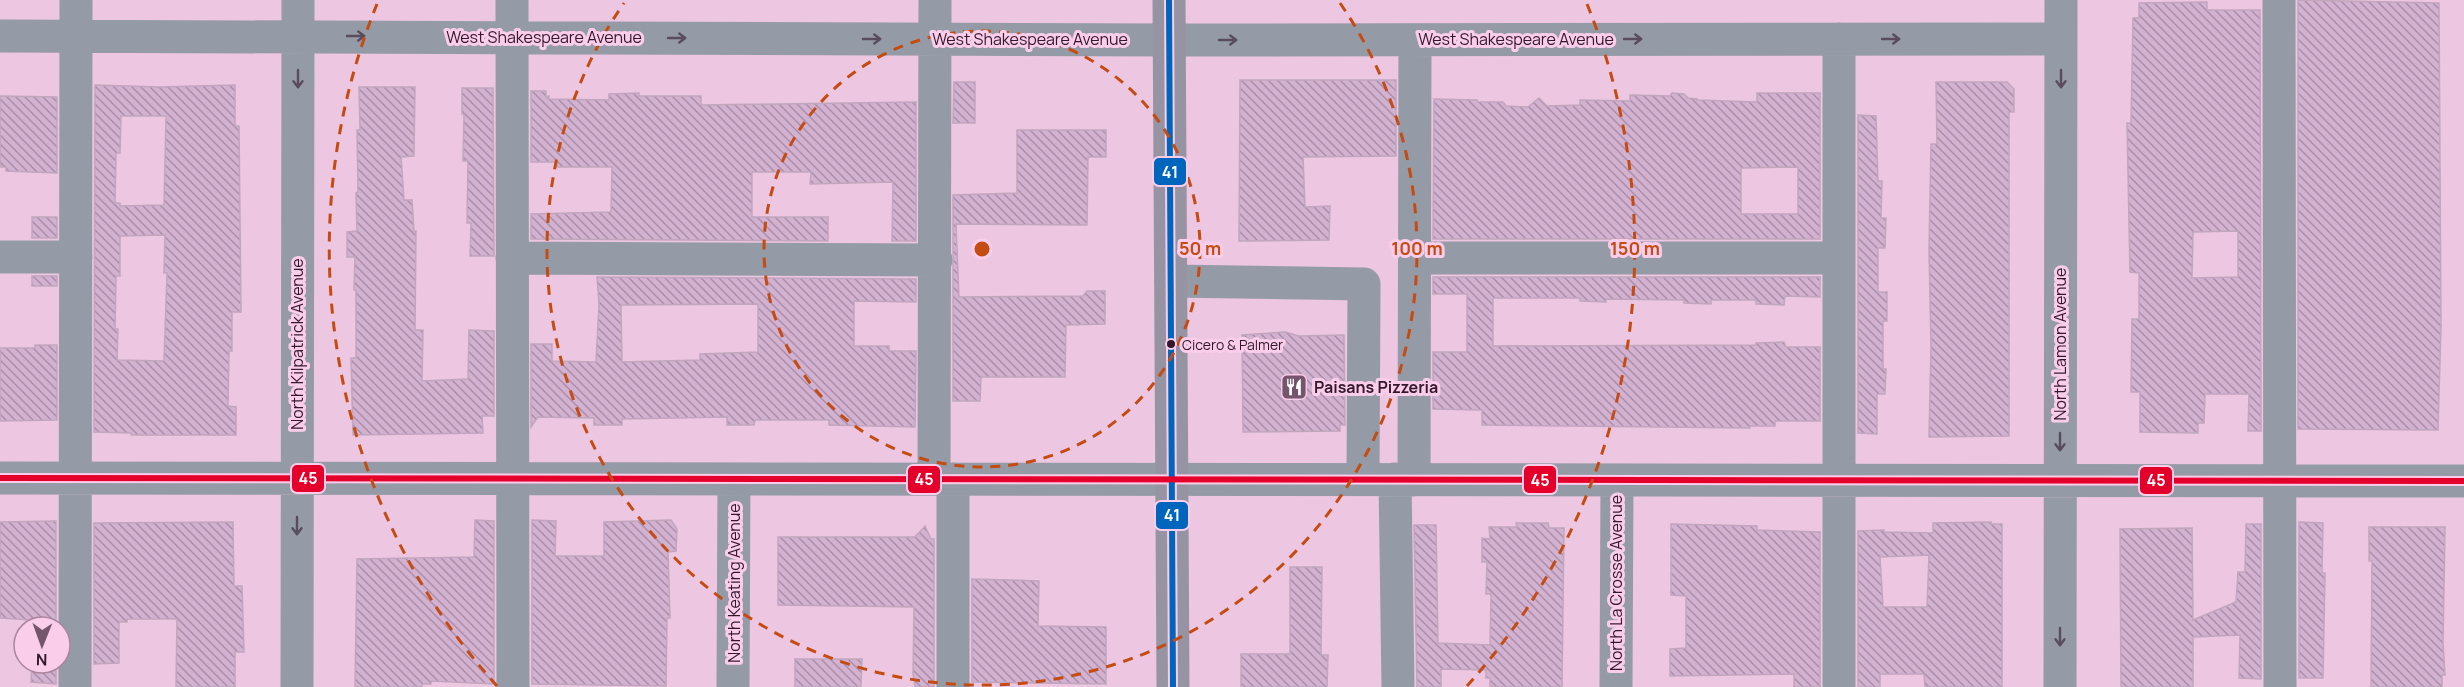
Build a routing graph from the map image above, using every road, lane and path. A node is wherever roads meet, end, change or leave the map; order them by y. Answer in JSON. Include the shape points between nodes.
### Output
{"nodes":[{"id":1,"x":76,"y":0,"type":"edge"},
{"id":2,"x":298,"y":0,"type":"edge"},
{"id":3,"x":512,"y":0,"type":"edge"},
{"id":4,"x":935,"y":0,"type":"edge"},
{"id":5,"x":1169,"y":0,"type":"edge"},
{"id":6,"x":2061,"y":0,"type":"edge"},
{"id":7,"x":2279,"y":0,"type":"edge"},
{"id":8,"x":0,"y":36,"type":"edge"},
{"id":9,"x":76,"y":36,"type":"junction"},
{"id":10,"x":298,"y":36,"type":"junction"},
{"id":11,"x":512,"y":37,"type":"junction"},
{"id":12,"x":936,"y":39,"type":"junction"},
{"id":13,"x":1415,"y":39,"type":"junction"},
{"id":14,"x":1839,"y":39,"type":"junction"},
{"id":15,"x":2061,"y":39,"type":"junction"},
{"id":16,"x":1170,"y":40,"type":"junction"},
{"id":17,"x":0,"y":257,"type":"edge"},
{"id":18,"x":76,"y":257,"type":"junction"},
{"id":19,"x":512,"y":258,"type":"junction"},
{"id":20,"x":1416,"y":258,"type":"junction"},
{"id":21,"x":1839,"y":258,"type":"junction"},
{"id":22,"x":936,"y":260,"type":"junction"},
{"id":23,"x":1171,"y":281,"type":"junction"},
{"id":24,"x":0,"y":478,"type":"edge"},
{"id":25,"x":75,"y":478,"type":"junction"},
{"id":26,"x":297,"y":478,"type":"junction"},
{"id":27,"x":513,"y":478,"type":"junction"},
{"id":28,"x":734,"y":479,"type":"junction"},
{"id":29,"x":944,"y":479,"type":"junction"},
{"id":30,"x":1172,"y":479,"type":"junction"},
{"id":31,"x":1391,"y":480,"type":"junction"},
{"id":32,"x":1617,"y":480,"type":"junction"},
{"id":33,"x":1840,"y":480,"type":"junction"},
{"id":34,"x":2060,"y":480,"type":"junction"},
{"id":35,"x":2280,"y":480,"type":"junction"},
{"id":36,"x":2464,"y":481,"type":"edge"},
{"id":37,"x":75,"y":687,"type":"edge"},
{"id":38,"x":297,"y":687,"type":"edge"},
{"id":39,"x":513,"y":687,"type":"edge"},
{"id":40,"x":733,"y":687,"type":"edge"},
{"id":41,"x":954,"y":687,"type":"edge"},
{"id":42,"x":1173,"y":687,"type":"edge"},
{"id":43,"x":1398,"y":687,"type":"edge"},
{"id":44,"x":1616,"y":687,"type":"edge"},
{"id":45,"x":1839,"y":687,"type":"edge"},
{"id":46,"x":2061,"y":687,"type":"edge"},
{"id":47,"x":2280,"y":687,"type":"edge"}],
"edges":[{"from":1,"to":9,"type":"street"},
{"from":2,"to":10,"type":"street","name":"North Kilpatrick Avenue"},
{"from":3,"to":11,"type":"street"},
{"from":4,"to":12,"type":"street"},
{"from":5,"to":16,"type":"main road"},
{"from":6,"to":15,"type":"street","name":"North Lamon Avenue"},
{"from":7,"to":35,"type":"street"},
{"from":8,"to":9,"type":"street","name":"West Shakespeare Avenue"},
{"from":9,"to":10,"type":"street","name":"West Shakespeare Avenue"},
{"from":9,"to":18,"type":"street"},
{"from":10,"to":11,"type":"street","name":"West Shakespeare Avenue","one_way":true},
{"from":10,"to":26,"type":"street","name":"North Kilpatrick Avenue","one_way":true},
{"from":11,"to":12,"type":"street","name":"West Shakespeare Avenue","one_way":true},
{"from":11,"to":19,"type":"street"},
{"from":12,"to":16,"type":"street","name":"West Shakespeare Avenue"},
{"from":12,"to":22,"type":"street"},
{"from":13,"to":14,"type":"street","name":"West Shakespeare Avenue","one_way":true},
{"from":16,"to":13,"type":"street","name":"West Shakespeare Avenue","one_way":true},
{"from":13,"to":20,"type":"street"},
{"from":14,"to":15,"type":"street","name":"West Shakespeare Avenue","one_way":true},
{"from":14,"to":21,"type":"street"},
{"from":15,"to":34,"type":"street","name":"North Lamon Avenue","one_way":true},
{"from":16,"to":23,"type":"main road"},
{"from":17,"to":18,"type":"street"},
{"from":18,"to":25,"type":"street"},
{"from":19,"to":22,"type":"street"},
{"from":19,"to":27,"type":"street"},
{"from":20,"to":21,"type":"street"},
{"from":20,"to":31,"type":"street"},
{"from":21,"to":33,"type":"street"},
{"from":22,"to":29,"type":"street"},
{"from":23,"to":30,"type":"main road"},
{"from":23,"to":31,"type":"street","via":[[1364,284]]},
{"from":24,"to":25,"type":"street"},
{"from":25,"to":26,"type":"street"},
{"from":25,"to":37,"type":"street"},
{"from":26,"to":27,"type":"street"},
{"from":26,"to":38,"type":"street","name":"North Kilpatrick Avenue","one_way":true},
{"from":27,"to":28,"type":"street"},
{"from":27,"to":39,"type":"street"},
{"from":28,"to":29,"type":"street"},
{"from":28,"to":40,"type":"street","name":"North Keating Avenue"},
{"from":29,"to":30,"type":"street"},
{"from":29,"to":41,"type":"street"},
{"from":30,"to":31,"type":"street"},
{"from":30,"to":42,"type":"main road"},
{"from":31,"to":32,"type":"street"},
{"from":31,"to":43,"type":"street"},
{"from":32,"to":33,"type":"street"},
{"from":32,"to":44,"type":"street","name":"North La Crosse Avenue"},
{"from":33,"to":34,"type":"street"},
{"from":33,"to":45,"type":"street"},
{"from":34,"to":35,"type":"street"},
{"from":34,"to":46,"type":"street","name":"North Lamon Avenue","one_way":true},
{"from":35,"to":36,"type":"street"},
{"from":35,"to":47,"type":"street"}]}
